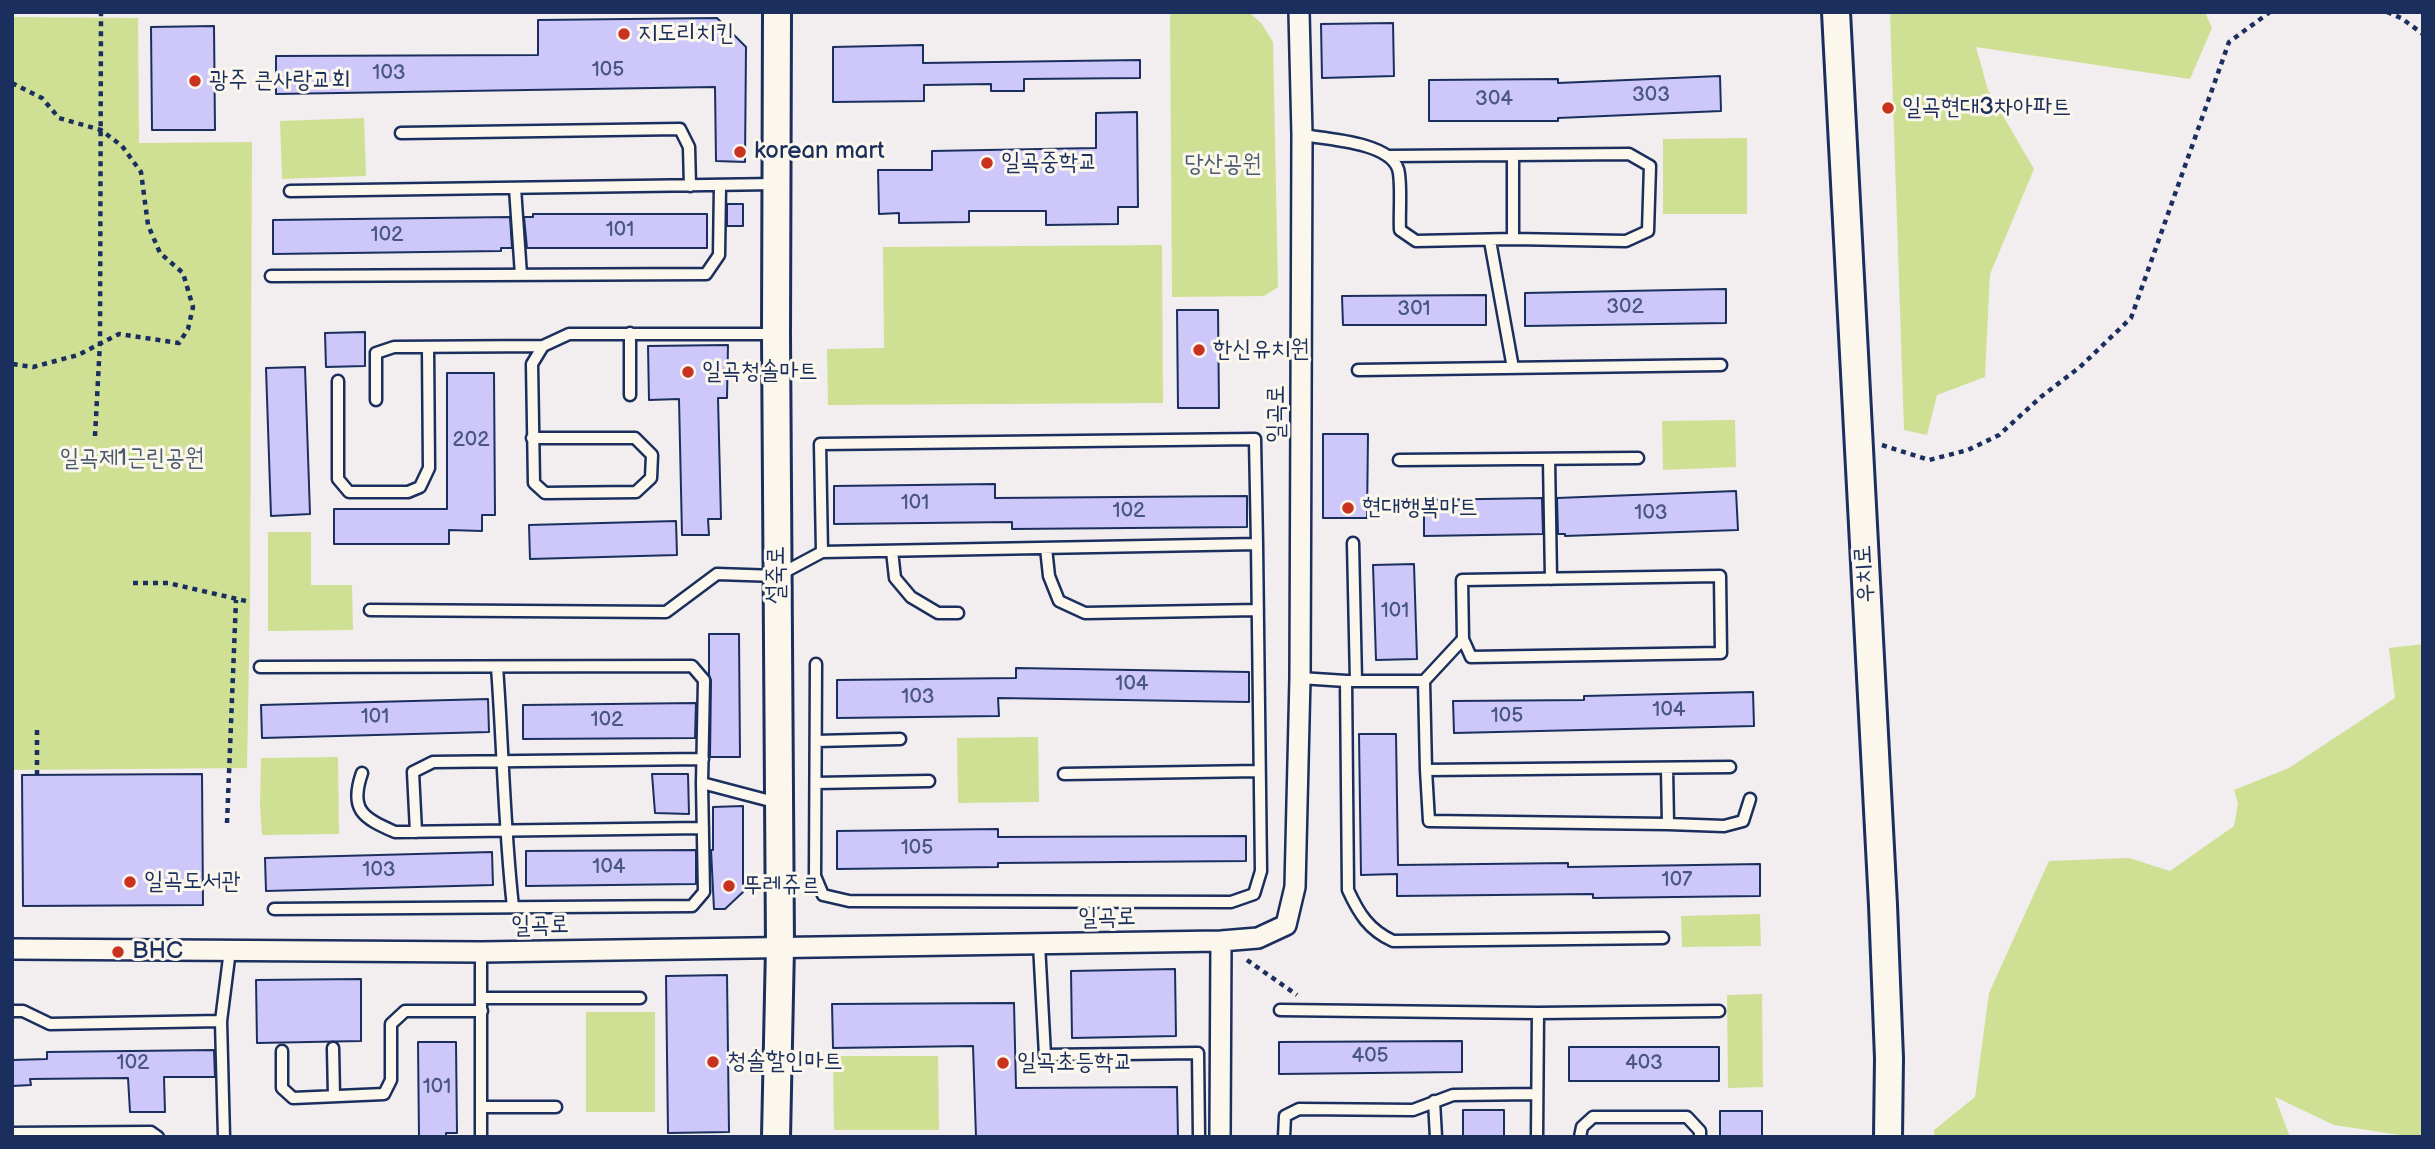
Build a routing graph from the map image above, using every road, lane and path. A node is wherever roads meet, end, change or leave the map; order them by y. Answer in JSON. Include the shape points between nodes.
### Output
{"nodes":[{"id":1,"x":101,"y":12,"type":"edge"},
{"id":2,"x":777,"y":12,"type":"edge"},
{"id":3,"x":1299,"y":12,"type":"edge"},
{"id":4,"x":1836,"y":12,"type":"edge"},
{"id":5,"x":2270,"y":12,"type":"edge"},
{"id":6,"x":2387,"y":12,"type":"edge"},
{"id":7,"x":2423,"y":34,"type":"edge"},
{"id":8,"x":12,"y":83,"type":"edge"},
{"id":9,"x":101,"y":130,"type":"junction"},
{"id":10,"x":401,"y":133,"type":"dead end"},
{"id":11,"x":1302,"y":135,"type":"junction"},
{"id":12,"x":1513,"y":155,"type":"junction"},
{"id":13,"x":1390,"y":156,"type":"junction"},
{"id":14,"x":777,"y":183,"type":"junction"},
{"id":15,"x":690,"y":186,"type":"junction"},
{"id":16,"x":720,"y":186,"type":"junction"},
{"id":17,"x":515,"y":188,"type":"junction"},
{"id":18,"x":290,"y":191,"type":"dead end"},
{"id":19,"x":1513,"y":239,"type":"junction"},
{"id":20,"x":1490,"y":241,"type":"junction"},
{"id":21,"x":522,"y":275,"type":"junction"},
{"id":22,"x":271,"y":276,"type":"dead end"},
{"id":23,"x":630,"y":333,"type":"junction"},
{"id":24,"x":776,"y":334,"type":"junction"},
{"id":25,"x":100,"y":342,"type":"junction"},
{"id":26,"x":543,"y":346,"type":"junction"},
{"id":27,"x":428,"y":347,"type":"junction"},
{"id":28,"x":12,"y":364,"type":"edge"},
{"id":29,"x":1721,"y":365,"type":"dead end"},
{"id":30,"x":1513,"y":368,"type":"junction"},
{"id":31,"x":1358,"y":370,"type":"dead end"},
{"id":32,"x":338,"y":381,"type":"dead end"},
{"id":33,"x":630,"y":395,"type":"dead end"},
{"id":34,"x":376,"y":400,"type":"dead end"},
{"id":35,"x":95,"y":436,"type":"dead end"},
{"id":36,"x":1858,"y":437,"type":"junction"},
{"id":37,"x":531,"y":438,"type":"junction"},
{"id":38,"x":1638,"y":458,"type":"dead end"},
{"id":39,"x":1549,"y":459,"type":"junction"},
{"id":40,"x":1399,"y":460,"type":"dead end"},
{"id":41,"x":1353,"y":543,"type":"dead end"},
{"id":42,"x":1257,"y":544,"type":"junction"},
{"id":43,"x":1046,"y":548,"type":"junction"},
{"id":44,"x":892,"y":551,"type":"junction"},
{"id":45,"x":822,"y":552,"type":"junction"},
{"id":46,"x":777,"y":576,"type":"junction"},
{"id":47,"x":1551,"y":579,"type":"junction"},
{"id":48,"x":133,"y":583,"type":"dead end"},
{"id":49,"x":236,"y":600,"type":"junction"},
{"id":50,"x":250,"y":602,"type":"dead end"},
{"id":51,"x":370,"y":610,"type":"dead end"},
{"id":52,"x":1258,"y":610,"type":"junction"},
{"id":53,"x":958,"y":613,"type":"dead end"},
{"id":54,"x":1463,"y":639,"type":"junction"},
{"id":55,"x":816,"y":664,"type":"dead end"},
{"id":56,"x":260,"y":667,"type":"dead end"},
{"id":57,"x":497,"y":667,"type":"junction"},
{"id":58,"x":1300,"y":678,"type":"junction"},
{"id":59,"x":1351,"y":681,"type":"junction"},
{"id":60,"x":1424,"y":681,"type":"junction"},
{"id":61,"x":37,"y":730,"type":"dead end"},
{"id":62,"x":900,"y":739,"type":"dead end"},
{"id":63,"x":816,"y":741,"type":"junction"},
{"id":64,"x":703,"y":759,"type":"junction"},
{"id":65,"x":504,"y":763,"type":"junction"},
{"id":66,"x":1730,"y":767,"type":"dead end"},
{"id":67,"x":1667,"y":768,"type":"junction"},
{"id":68,"x":1426,"y":770,"type":"junction"},
{"id":69,"x":1259,"y":771,"type":"junction"},
{"id":70,"x":362,"y":773,"type":"dead end"},
{"id":71,"x":1065,"y":774,"type":"dead end"},
{"id":72,"x":37,"y":775,"type":"dead end"},
{"id":73,"x":929,"y":781,"type":"dead end"},
{"id":74,"x":702,"y":783,"type":"junction"},
{"id":75,"x":816,"y":783,"type":"junction"},
{"id":76,"x":1750,"y":799,"type":"dead end"},
{"id":77,"x":779,"y":803,"type":"junction"},
{"id":78,"x":227,"y":822,"type":"dead end"},
{"id":79,"x":1668,"y":824,"type":"junction"},
{"id":80,"x":703,"y":828,"type":"junction"},
{"id":81,"x":416,"y":832,"type":"junction"},
{"id":82,"x":505,"y":832,"type":"junction"},
{"id":83,"x":513,"y":907,"type":"junction"},
{"id":84,"x":274,"y":909,"type":"dead end"},
{"id":85,"x":1663,"y":938,"type":"dead end"},
{"id":86,"x":1221,"y":941,"type":"junction"},
{"id":87,"x":1039,"y":944,"type":"junction"},
{"id":88,"x":780,"y":947,"type":"junction"},
{"id":89,"x":12,"y":949,"type":"edge"},
{"id":90,"x":230,"y":949,"type":"junction"},
{"id":91,"x":481,"y":951,"type":"junction"},
{"id":92,"x":482,"y":998,"type":"junction"},
{"id":93,"x":640,"y":998,"type":"dead end"},
{"id":94,"x":1280,"y":1010,"type":"dead end"},
{"id":95,"x":1317,"y":1010,"type":"junction"},
{"id":96,"x":12,"y":1011,"type":"edge"},
{"id":97,"x":482,"y":1011,"type":"junction"},
{"id":98,"x":1719,"y":1011,"type":"dead end"},
{"id":99,"x":1538,"y":1013,"type":"junction"},
{"id":100,"x":221,"y":1021,"type":"junction"},
{"id":101,"x":333,"y":1048,"type":"dead end"},
{"id":102,"x":282,"y":1051,"type":"dead end"},
{"id":103,"x":1537,"y":1094,"type":"junction"},
{"id":104,"x":334,"y":1096,"type":"junction"},
{"id":105,"x":1434,"y":1101,"type":"junction"},
{"id":106,"x":482,"y":1107,"type":"junction"},
{"id":107,"x":556,"y":1107,"type":"dead end"},
{"id":108,"x":12,"y":1133,"type":"edge"},
{"id":109,"x":158,"y":1137,"type":"edge"},
{"id":110,"x":224,"y":1137,"type":"edge"},
{"id":111,"x":481,"y":1137,"type":"edge"},
{"id":112,"x":776,"y":1137,"type":"edge"},
{"id":113,"x":1199,"y":1137,"type":"edge"},
{"id":114,"x":1220,"y":1137,"type":"edge"},
{"id":115,"x":1284,"y":1137,"type":"edge"},
{"id":116,"x":1436,"y":1137,"type":"edge"},
{"id":117,"x":1537,"y":1137,"type":"edge"},
{"id":118,"x":1580,"y":1137,"type":"edge"},
{"id":119,"x":1700,"y":1137,"type":"edge"},
{"id":120,"x":1888,"y":1137,"type":"edge"}],
"edges":[{"from":1,"to":9,"type":"path"},
{"from":2,"to":14,"type":"main road","name":"설죽로"},
{"from":3,"to":11,"type":"street","name":"일곡로"},
{"from":4,"to":36,"type":"main road","name":"우치로"},
{"from":5,"to":36,"type":"path","via":[[2229,42],[2131,318],[1999,435],[1968,450],[1929,460]]},
{"from":6,"to":7,"type":"path"},
{"from":8,"to":9,"type":"path","via":[[42,98],[59,118]]},
{"from":9,"to":25,"type":"path"},
{"from":9,"to":25,"type":"path","via":[[122,146],[141,172],[148,225],[160,253],[183,273],[193,307],[179,343],[119,334]]},
{"from":10,"to":15,"type":"lane","via":[[680,129],[689,147]]},
{"from":11,"to":13,"type":"lane","via":[[1372,147]]},
{"from":11,"to":58,"type":"street","name":"일곡로"},
{"from":12,"to":13,"type":"lane"},
{"from":12,"to":19,"type":"lane"},
{"from":12,"to":19,"type":"lane","via":[[1629,154],[1650,166],[1648,231],[1626,241]]},
{"from":13,"to":20,"type":"lane","via":[[1399,169],[1400,230],[1416,241]]},
{"from":14,"to":16,"type":"lane"},
{"from":14,"to":24,"type":"main road","name":"설죽로"},
{"from":15,"to":16,"type":"lane"},
{"from":15,"to":17,"type":"lane"},
{"from":16,"to":21,"type":"lane","via":[[719,255],[706,274]]},
{"from":17,"to":18,"type":"lane"},
{"from":17,"to":21,"type":"lane"},
{"from":19,"to":20,"type":"lane"},
{"from":20,"to":30,"type":"lane"},
{"from":21,"to":22,"type":"lane"},
{"from":23,"to":24,"type":"lane"},
{"from":23,"to":26,"type":"lane","via":[[569,334]]},
{"from":23,"to":33,"type":"lane"},
{"from":24,"to":46,"type":"main road","name":"설죽로"},
{"from":25,"to":28,"type":"path","via":[[78,355],[33,367]]},
{"from":25,"to":35,"type":"path"},
{"from":26,"to":27,"type":"lane"},
{"from":26,"to":37,"type":"lane","via":[[532,364]]},
{"from":27,"to":32,"type":"lane","via":[[429,468],[420,487],[408,492],[349,492],[338,479]]},
{"from":27,"to":34,"type":"lane","via":[[394,347],[376,353]]},
{"from":29,"to":30,"type":"lane"},
{"from":30,"to":31,"type":"lane"},
{"from":36,"to":120,"type":"main road","name":"우치로","via":[[1884,905]]},
{"from":37,"to":37,"type":"lane","via":[[534,483],[545,493],[636,492],[651,478],[652,455],[635,438]]},
{"from":38,"to":39,"type":"lane"},
{"from":39,"to":40,"type":"lane"},
{"from":39,"to":47,"type":"lane"},
{"from":41,"to":59,"type":"lane"},
{"from":42,"to":43,"type":"lane"},
{"from":42,"to":45,"type":"lane","via":[[1255,439],[820,444]]},
{"from":42,"to":52,"type":"lane"},
{"from":43,"to":44,"type":"lane"},
{"from":43,"to":52,"type":"lane","via":[[1049,576],[1059,601],[1085,612]]},
{"from":44,"to":45,"type":"lane"},
{"from":44,"to":53,"type":"lane","via":[[895,578],[911,597],[937,613]]},
{"from":45,"to":46,"type":"lane"},
{"from":46,"to":51,"type":"lane","via":[[717,574],[666,612]]},
{"from":46,"to":77,"type":"main road","name":"설죽로"},
{"from":47,"to":54,"type":"lane","via":[[1462,580]]},
{"from":47,"to":54,"type":"lane","via":[[1720,576],[1721,653],[1471,657]]},
{"from":48,"to":49,"type":"path","via":[[168,583]]},
{"from":49,"to":50,"type":"path"},
{"from":49,"to":78,"type":"path"},
{"from":52,"to":69,"type":"lane"},
{"from":54,"to":60,"type":"lane"},
{"from":55,"to":63,"type":"lane"},
{"from":56,"to":57,"type":"lane"},
{"from":57,"to":64,"type":"lane","via":[[692,666],[704,680]]},
{"from":57,"to":65,"type":"lane"},
{"from":58,"to":59,"type":"lane"},
{"from":58,"to":86,"type":"street","name":"일곡로","via":[[1295,887],[1286,925],[1258,938]]},
{"from":59,"to":60,"type":"lane"},
{"from":59,"to":85,"type":"lane","via":[[1348,890],[1359,915],[1378,934],[1393,942]]},
{"from":60,"to":68,"type":"lane"},
{"from":61,"to":72,"type":"path"},
{"from":62,"to":63,"type":"lane"},
{"from":63,"to":75,"type":"lane"},
{"from":64,"to":65,"type":"lane"},
{"from":64,"to":74,"type":"lane"},
{"from":65,"to":81,"type":"lane","via":[[433,762],[414,772]]},
{"from":65,"to":82,"type":"lane"},
{"from":66,"to":67,"type":"lane"},
{"from":67,"to":68,"type":"lane"},
{"from":67,"to":79,"type":"lane"},
{"from":68,"to":79,"type":"lane","via":[[1429,821]]},
{"from":69,"to":71,"type":"lane"},
{"from":69,"to":75,"type":"lane","via":[[1261,871],[1254,894],[1231,902],[849,901],[823,895],[815,876]]},
{"from":70,"to":81,"type":"lane","via":[[356,791],[369,821],[395,832]]},
{"from":73,"to":75,"type":"lane"},
{"from":74,"to":77,"type":"lane"},
{"from":74,"to":80,"type":"lane"},
{"from":76,"to":79,"type":"lane","via":[[1743,821],[1724,826]]},
{"from":77,"to":88,"type":"main road","name":"설죽로"},
{"from":80,"to":82,"type":"lane"},
{"from":80,"to":83,"type":"lane","via":[[704,892],[692,906]]},
{"from":81,"to":82,"type":"lane"},
{"from":82,"to":83,"type":"lane"},
{"from":83,"to":84,"type":"lane"},
{"from":86,"to":87,"type":"street","name":"일곡로"},
{"from":86,"to":95,"type":"path"},
{"from":86,"to":114,"type":"street"},
{"from":87,"to":88,"type":"street","name":"일곡로"},
{"from":87,"to":113,"type":"lane","via":[[1045,1055],[1198,1053]]},
{"from":88,"to":91,"type":"street","name":"일곡로"},
{"from":88,"to":112,"type":"main road","name":"설죽로"},
{"from":89,"to":90,"type":"street","name":"일곡로"},
{"from":90,"to":91,"type":"street","name":"일곡로"},
{"from":90,"to":100,"type":"lane"},
{"from":91,"to":92,"type":"lane"},
{"from":92,"to":93,"type":"lane"},
{"from":92,"to":97,"type":"lane"},
{"from":94,"to":95,"type":"lane"},
{"from":95,"to":99,"type":"lane"},
{"from":96,"to":100,"type":"lane","via":[[23,1011],[50,1024]]},
{"from":97,"to":104,"type":"lane","via":[[405,1011],[391,1024],[391,1080],[384,1094]]},
{"from":97,"to":106,"type":"lane"},
{"from":98,"to":99,"type":"lane"},
{"from":99,"to":103,"type":"lane"},
{"from":100,"to":110,"type":"lane"},
{"from":101,"to":104,"type":"lane"},
{"from":102,"to":104,"type":"lane","via":[[282,1088],[293,1098]]},
{"from":103,"to":105,"type":"lane","via":[[1453,1095]]},
{"from":103,"to":117,"type":"lane"},
{"from":105,"to":115,"type":"lane","via":[[1413,1110],[1300,1109],[1285,1116]]},
{"from":105,"to":116,"type":"lane"},
{"from":106,"to":107,"type":"lane"},
{"from":106,"to":111,"type":"lane"},
{"from":108,"to":109,"type":"lane","via":[[151,1132]]},
{"from":118,"to":119,"type":"lane","via":[[1582,1127],[1593,1116],[1687,1118]]}]}
